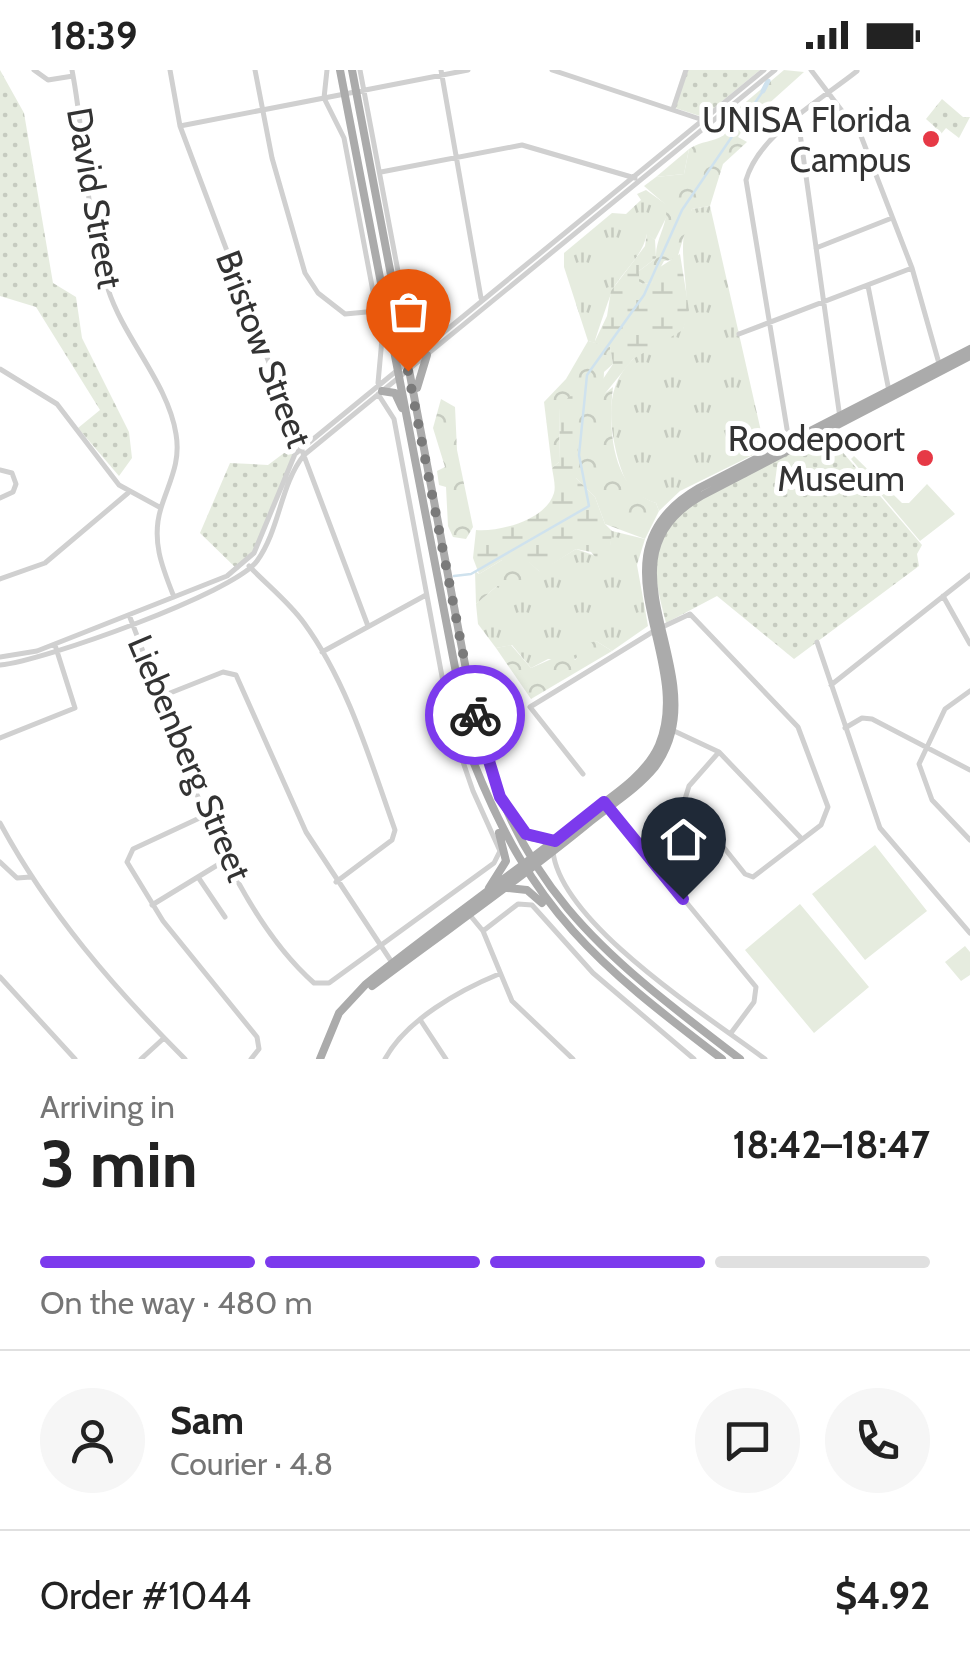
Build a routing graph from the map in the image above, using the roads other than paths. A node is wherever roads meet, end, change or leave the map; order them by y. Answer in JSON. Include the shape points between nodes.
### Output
{"nodes":[{"id":1,"x":34,"y":70,"type":"edge"},
{"id":2,"x":170,"y":70,"type":"edge"},
{"id":3,"x":255,"y":70,"type":"edge"},
{"id":4,"x":327,"y":70,"type":"edge"},
{"id":5,"x":340,"y":70,"type":"edge"},
{"id":6,"x":352,"y":70,"type":"edge"},
{"id":7,"x":360,"y":70,"type":"edge"},
{"id":8,"x":468,"y":70,"type":"edge"},
{"id":9,"x":552,"y":70,"type":"edge"},
{"id":10,"x":686,"y":70,"type":"edge"},
{"id":11,"x":764,"y":70,"type":"edge"},
{"id":12,"x":776,"y":70,"type":"edge"},
{"id":13,"x":811,"y":70,"type":"edge"},
{"id":14,"x":856,"y":71,"type":"edge"},
{"id":15,"x":441,"y":72,"type":"edge"},
{"id":16,"x":73,"y":73,"type":"edge"},
{"id":17,"x":361,"y":92,"type":"junction"},
{"id":18,"x":830,"y":93,"type":"junction"},
{"id":19,"x":345,"y":96,"type":"junction"},
{"id":20,"x":324,"y":98,"type":"junction"},
{"id":21,"x":260,"y":109,"type":"junction"},
{"id":22,"x":674,"y":109,"type":"junction"},
{"id":23,"x":798,"y":119,"type":"junction"},
{"id":24,"x":706,"y":122,"type":"junction"},
{"id":25,"x":180,"y":126,"type":"junction"},
{"id":26,"x":455,"y":157,"type":"junction"},
{"id":27,"x":381,"y":172,"type":"junction"},
{"id":28,"x":636,"y":180,"type":"junction"},
{"id":29,"x":894,"y":218,"type":"junction"},
{"id":30,"x":816,"y":248,"type":"junction"},
{"id":31,"x":912,"y":268,"type":"junction"},
{"id":32,"x":868,"y":286,"type":"junction"},
{"id":33,"x":484,"y":300,"type":"junction"},
{"id":34,"x":823,"y":305,"type":"junction"},
{"id":35,"x":376,"y":311,"type":"junction"},
{"id":36,"x":768,"y":326,"type":"junction"},
{"id":37,"x":739,"y":334,"type":"dead end"},
{"id":38,"x":426,"y":352,"type":"junction"},
{"id":39,"x":970,"y":352,"type":"edge"},
{"id":40,"x":407,"y":367,"type":"junction"},
{"id":41,"x":941,"y":368,"type":"junction"},
{"id":42,"x":0,"y":369,"type":"edge"},
{"id":43,"x":399,"y":373,"type":"junction"},
{"id":44,"x":379,"y":390,"type":"junction"},
{"id":45,"x":890,"y":393,"type":"junction"},
{"id":46,"x":419,"y":418,"type":"junction"},
{"id":47,"x":841,"y":419,"type":"junction"},
{"id":48,"x":409,"y":426,"type":"junction"},
{"id":49,"x":791,"y":445,"type":"junction"},
{"id":50,"x":302,"y":452,"type":"junction"},
{"id":51,"x":0,"y":470,"type":"edge"},
{"id":52,"x":128,"y":493,"type":"junction"},
{"id":53,"x":0,"y":498,"type":"edge"},
{"id":54,"x":161,"y":508,"type":"junction"},
{"id":55,"x":249,"y":566,"type":"junction"},
{"id":56,"x":970,"y":575,"type":"edge"},
{"id":57,"x":0,"y":579,"type":"edge"},
{"id":58,"x":426,"y":595,"type":"junction"},
{"id":59,"x":943,"y":596,"type":"junction"},
{"id":60,"x":176,"y":600,"type":"junction"},
{"id":61,"x":129,"y":615,"type":"junction"},
{"id":62,"x":132,"y":623,"type":"junction"},
{"id":63,"x":368,"y":626,"type":"junction"},
{"id":64,"x":658,"y":630,"type":"junction"},
{"id":65,"x":817,"y":642,"type":"dead end"},
{"id":66,"x":55,"y":644,"type":"junction"},
{"id":67,"x":970,"y":644,"type":"edge"},
{"id":68,"x":58,"y":652,"type":"junction"},
{"id":69,"x":322,"y":652,"type":"junction"},
{"id":70,"x":0,"y":661,"type":"edge"},
{"id":71,"x":831,"y":684,"type":"junction"},
{"id":72,"x":970,"y":691,"type":"edge"},
{"id":73,"x":160,"y":697,"type":"junction"},
{"id":74,"x":846,"y":728,"type":"junction"},
{"id":75,"x":672,"y":730,"type":"junction"},
{"id":76,"x":0,"y":738,"type":"edge"},
{"id":77,"x":924,"y":746,"type":"junction"},
{"id":78,"x":718,"y":752,"type":"junction"},
{"id":79,"x":473,"y":761,"type":"junction"},
{"id":80,"x":970,"y":770,"type":"edge"},
{"id":81,"x":583,"y":774,"type":"dead end"},
{"id":82,"x":500,"y":797,"type":"junction"},
{"id":83,"x":606,"y":805,"type":"junction"},
{"id":84,"x":206,"y":815,"type":"junction"},
{"id":85,"x":0,"y":823,"type":"edge"},
{"id":86,"x":801,"y":838,"type":"junction"},
{"id":87,"x":970,"y":840,"type":"edge"},
{"id":88,"x":555,"y":841,"type":"junction"},
{"id":89,"x":553,"y":852,"type":"junction"},
{"id":90,"x":228,"y":858,"type":"junction"},
{"id":91,"x":0,"y":862,"type":"edge"},
{"id":92,"x":533,"y":862,"type":"junction"},
{"id":93,"x":524,"y":869,"type":"junction"},
{"id":94,"x":31,"y":877,"type":"junction"},
{"id":95,"x":198,"y":877,"type":"junction"},
{"id":96,"x":336,"y":882,"type":"junction"},
{"id":97,"x":503,"y":888,"type":"junction"},
{"id":98,"x":480,"y":899,"type":"junction"},
{"id":99,"x":152,"y":905,"type":"junction"},
{"id":100,"x":467,"y":913,"type":"junction"},
{"id":101,"x":225,"y":917,"type":"dead end"},
{"id":102,"x":483,"y":932,"type":"junction"},
{"id":103,"x":569,"y":932,"type":"junction"},
{"id":104,"x":970,"y":934,"type":"edge"},
{"id":105,"x":380,"y":946,"type":"junction"},
{"id":106,"x":395,"y":966,"type":"junction"},
{"id":107,"x":499,"y":974,"type":"junction"},
{"id":108,"x":0,"y":977,"type":"edge"},
{"id":109,"x":421,"y":1021,"type":"junction"},
{"id":110,"x":731,"y":1033,"type":"junction"},
{"id":111,"x":164,"y":1038,"type":"junction"},
{"id":112,"x":75,"y":1059,"type":"edge"},
{"id":113,"x":141,"y":1059,"type":"edge"},
{"id":114,"x":184,"y":1059,"type":"edge"},
{"id":115,"x":251,"y":1059,"type":"edge"},
{"id":116,"x":322,"y":1059,"type":"edge"},
{"id":117,"x":385,"y":1059,"type":"edge"},
{"id":118,"x":446,"y":1059,"type":"edge"},
{"id":119,"x":573,"y":1059,"type":"edge"},
{"id":120,"x":694,"y":1059,"type":"edge"},
{"id":121,"x":722,"y":1059,"type":"edge"},
{"id":122,"x":740,"y":1059,"type":"edge"},
{"id":123,"x":766,"y":1059,"type":"edge"}],
"edges":[{"from":1,"to":16,"type":"street","via":[[48,80]]},
{"from":2,"to":25,"type":"street","name":"Bristow Street"},
{"from":3,"to":21,"type":"street"},
{"from":4,"to":20,"type":"street"},
{"from":5,"to":19,"type":"main road"},
{"from":6,"to":17,"type":"main road"},
{"from":7,"to":17,"type":"street"},
{"from":8,"to":15,"type":"street"},
{"from":9,"to":22,"type":"street"},
{"from":10,"to":22,"type":"street"},
{"from":11,"to":24,"type":"street"},
{"from":12,"to":24,"type":"street"},
{"from":13,"to":18,"type":"street"},
{"from":14,"to":18,"type":"street"},
{"from":15,"to":17,"type":"street"},
{"from":15,"to":26,"type":"street"},
{"from":16,"to":54,"type":"street","name":"David Street","via":[[102,269],[176,432],[176,470]]},
{"from":17,"to":19,"type":"street"},
{"from":17,"to":27,"type":"street"},
{"from":17,"to":40,"type":"main road"},
{"from":18,"to":23,"type":"street"},
{"from":18,"to":29,"type":"street","via":[[861,136]]},
{"from":19,"to":20,"type":"street"},
{"from":19,"to":43,"type":"main road"},
{"from":20,"to":21,"type":"street"},
{"from":20,"to":35,"type":"street","via":[[344,138]]},
{"from":21,"to":25,"type":"street"},
{"from":21,"to":35,"type":"street","via":[[310,284],[345,314]]},
{"from":22,"to":24,"type":"street"},
{"from":23,"to":30,"type":"street"},
{"from":23,"to":36,"type":"street","via":[[760,152],[746,180]]},
{"from":24,"to":28,"type":"street"},
{"from":25,"to":50,"type":"street","name":"Bristow Street"},
{"from":26,"to":27,"type":"street"},
{"from":26,"to":28,"type":"street","via":[[522,145]]},
{"from":26,"to":33,"type":"street"},
{"from":27,"to":38,"type":"street","via":[[407,319]]},
{"from":28,"to":33,"type":"street"},
{"from":29,"to":30,"type":"street"},
{"from":29,"to":31,"type":"street"},
{"from":30,"to":34,"type":"street"},
{"from":31,"to":32,"type":"street"},
{"from":31,"to":41,"type":"street"},
{"from":32,"to":34,"type":"street"},
{"from":32,"to":45,"type":"street"},
{"from":33,"to":38,"type":"street"},
{"from":34,"to":36,"type":"street"},
{"from":34,"to":47,"type":"street"},
{"from":35,"to":44,"type":"street"},
{"from":36,"to":37,"type":"street"},
{"from":36,"to":49,"type":"street"},
{"from":38,"to":40,"type":"street"},
{"from":38,"to":46,"type":"main road","via":[[417,377]]},
{"from":39,"to":41,"type":"main road"},
{"from":40,"to":43,"type":"street"},
{"from":40,"to":46,"type":"main road"},
{"from":41,"to":45,"type":"main road"},
{"from":42,"to":52,"type":"street","via":[[57,404],[100,467]]},
{"from":43,"to":44,"type":"street"},
{"from":43,"to":48,"type":"main road"},
{"from":44,"to":48,"type":"main road","via":[[395,393]]},
{"from":44,"to":50,"type":"street"},
{"from":44,"to":58,"type":"street","via":[[394,419]]},
{"from":45,"to":47,"type":"main road"},
{"from":46,"to":82,"type":"main road","via":[[472,701]]},
{"from":47,"to":49,"type":"main road"},
{"from":48,"to":79,"type":"main road"},
{"from":49,"to":64,"type":"main road","via":[[689,494],[661,521],[644,570]]},
{"from":50,"to":55,"type":"street","via":[[290,462]]},
{"from":50,"to":63,"type":"street","name":"Bristow Street"},
{"from":51,"to":53,"type":"street","via":[[16,484]]},
{"from":52,"to":54,"type":"street"},
{"from":52,"to":57,"type":"street","via":[[45,563]]},
{"from":54,"to":60,"type":"street","name":"David Street","via":[[156,543]]},
{"from":55,"to":60,"type":"street"},
{"from":55,"to":69,"type":"street","via":[[301,619]]},
{"from":56,"to":59,"type":"street"},
{"from":58,"to":63,"type":"street"},
{"from":58,"to":105,"type":"street","via":[[452,730],[500,851],[486,870]]},
{"from":59,"to":67,"type":"street"},
{"from":59,"to":71,"type":"street"},
{"from":60,"to":61,"type":"street"},
{"from":60,"to":62,"type":"street"},
{"from":61,"to":62,"type":"street","name":"Liebenberg Street"},
{"from":61,"to":66,"type":"street"},
{"from":62,"to":68,"type":"street"},
{"from":62,"to":73,"type":"street","name":"Liebenberg Street"},
{"from":63,"to":69,"type":"street"},
{"from":64,"to":75,"type":"main road","via":[[674,698]]},
{"from":64,"to":81,"type":"street","via":[[530,707]]},
{"from":64,"to":83,"type":"main road","via":[[667,707],[663,732],[645,768]]},
{"from":64,"to":86,"type":"street","via":[[694,616],[804,738],[828,814]]},
{"from":65,"to":71,"type":"street"},
{"from":66,"to":68,"type":"street"},
{"from":66,"to":70,"type":"street"},
{"from":68,"to":70,"type":"street"},
{"from":68,"to":76,"type":"street","via":[[76,701],[73,710]]},
{"from":69,"to":96,"type":"street","via":[[396,830]]},
{"from":71,"to":74,"type":"street"},
{"from":72,"to":77,"type":"street","via":[[946,706]]},
{"from":73,"to":84,"type":"street","name":"Liebenberg Street"},
{"from":73,"to":96,"type":"street","via":[[223,672],[234,674],[290,803]]},
{"from":74,"to":77,"type":"street","via":[[868,718]]},
{"from":74,"to":104,"type":"street","via":[[880,828]]},
{"from":75,"to":78,"type":"street"},
{"from":75,"to":83,"type":"main road","via":[[654,768]]},
{"from":77,"to":80,"type":"street"},
{"from":77,"to":87,"type":"street","via":[[918,764],[928,794]]},
{"from":78,"to":86,"type":"street"},
{"from":78,"to":86,"type":"street","via":[[686,799],[745,874],[760,874]]},
{"from":79,"to":93,"type":"main road"},
{"from":79,"to":98,"type":"main road","via":[[507,856]]},
{"from":82,"to":88,"type":"main road","via":[[526,834]]},
{"from":82,"to":92,"type":"main road"},
{"from":83,"to":88,"type":"main road"},
{"from":83,"to":89,"type":"main road"},
{"from":83,"to":110,"type":"street","via":[[757,990]]},
{"from":84,"to":90,"type":"street","name":"Liebenberg Street"},
{"from":84,"to":99,"type":"street","via":[[129,853],[129,868]]},
{"from":85,"to":94,"type":"street"},
{"from":88,"to":92,"type":"main road"},
{"from":89,"to":92,"type":"main road"},
{"from":89,"to":110,"type":"street","via":[[568,888],[611,938]]},
{"from":90,"to":95,"type":"street"},
{"from":90,"to":105,"type":"street","name":"Liebenberg Street","via":[[270,932],[314,983],[329,983]]},
{"from":91,"to":94,"type":"street","via":[[17,878]]},
{"from":92,"to":93,"type":"main road"},
{"from":92,"to":122,"type":"main road","via":[[613,960]]},
{"from":93,"to":97,"type":"main road"},
{"from":93,"to":98,"type":"main road"},
{"from":93,"to":103,"type":"main road"},
{"from":94,"to":111,"type":"street","via":[[85,951]]},
{"from":95,"to":99,"type":"street"},
{"from":95,"to":101,"type":"street"},
{"from":96,"to":105,"type":"street"},
{"from":97,"to":100,"type":"main road"},
{"from":97,"to":103,"type":"main road","via":[[531,892]]},
{"from":98,"to":100,"type":"main road"},
{"from":99,"to":115,"type":"street","via":[[257,1037]]},
{"from":100,"to":102,"type":"street"},
{"from":100,"to":106,"type":"main road"},
{"from":102,"to":107,"type":"street"},
{"from":102,"to":120,"type":"street","via":[[518,904],[532,905],[593,973]]},
{"from":103,"to":121,"type":"main road"},
{"from":105,"to":106,"type":"street"},
{"from":106,"to":116,"type":"main road","via":[[350,1007]]},
{"from":107,"to":109,"type":"street"},
{"from":107,"to":119,"type":"street","via":[[512,1001]]},
{"from":108,"to":112,"type":"street"},
{"from":109,"to":117,"type":"street"},
{"from":109,"to":118,"type":"street"},
{"from":110,"to":123,"type":"street"},
{"from":111,"to":113,"type":"street"},
{"from":111,"to":114,"type":"street"}]}
